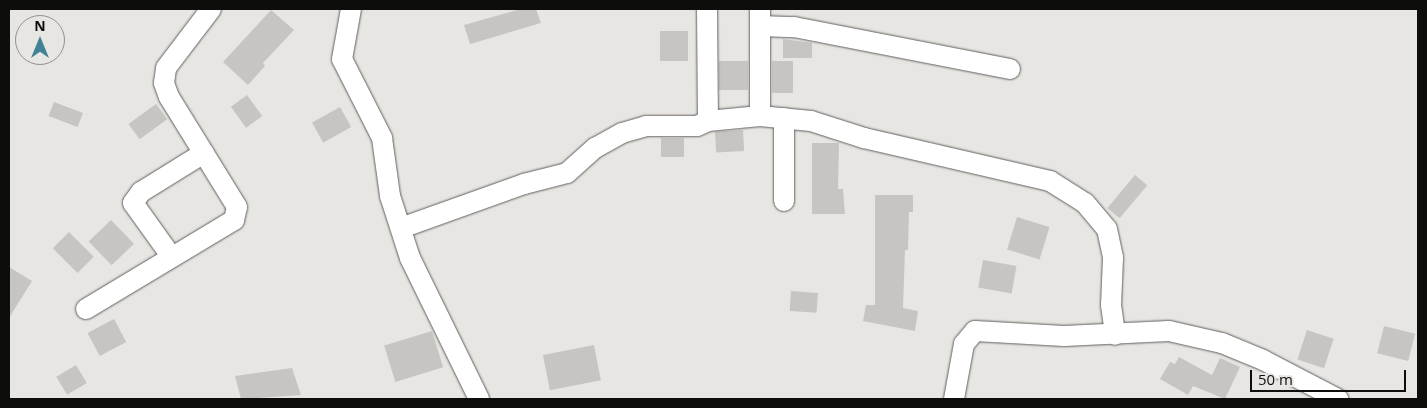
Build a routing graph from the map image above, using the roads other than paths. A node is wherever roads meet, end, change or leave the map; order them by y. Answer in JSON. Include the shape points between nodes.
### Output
{"nodes":[{"id":1,"x":211,"y":9,"type":"edge"},
{"id":2,"x":351,"y":9,"type":"edge"},
{"id":3,"x":708,"y":9,"type":"edge"},
{"id":4,"x":760,"y":17,"type":"edge"},
{"id":5,"x":1010,"y":69,"type":"dead end"},
{"id":6,"x":760,"y":116,"type":"junction"},
{"id":7,"x":784,"y":118,"type":"junction"},
{"id":8,"x":708,"y":121,"type":"junction"},
{"id":9,"x":204,"y":154,"type":"junction"},
{"id":10,"x":784,"y":201,"type":"dead end"},
{"id":11,"x":401,"y":228,"type":"junction"},
{"id":12,"x":171,"y":256,"type":"junction"},
{"id":13,"x":86,"y":309,"type":"dead end"},
{"id":14,"x":1115,"y":335,"type":"junction"},
{"id":15,"x":479,"y":399,"type":"edge"},
{"id":16,"x":954,"y":399,"type":"edge"},
{"id":17,"x":1338,"y":399,"type":"edge"}],
"edges":[{"from":1,"to":9,"type":"street","via":[[166,68],[164,84]]},
{"from":2,"to":11,"type":"street","via":[[342,59],[382,138],[390,196]]},
{"from":3,"to":8,"type":"street"},
{"from":4,"to":5,"type":"street","via":[[804,29]]},
{"from":4,"to":6,"type":"street"},
{"from":6,"to":7,"type":"street"},
{"from":6,"to":8,"type":"street"},
{"from":7,"to":10,"type":"street"},
{"from":7,"to":14,"type":"street","via":[[811,121],[864,138],[1050,181],[1078,199],[1107,229],[1113,258],[1111,305]]},
{"from":8,"to":11,"type":"street","via":[[697,126],[646,126],[622,133],[595,148],[567,172]]},
{"from":9,"to":12,"type":"street","via":[[237,207],[234,220]]},
{"from":9,"to":12,"type":"street","via":[[141,192],[133,203]]},
{"from":11,"to":15,"type":"street","via":[[410,258]]},
{"from":12,"to":13,"type":"street"},
{"from":14,"to":16,"type":"street","via":[[975,331],[964,344]]},
{"from":14,"to":17,"type":"street","via":[[1169,331],[1222,343],[1263,360]]}]}
